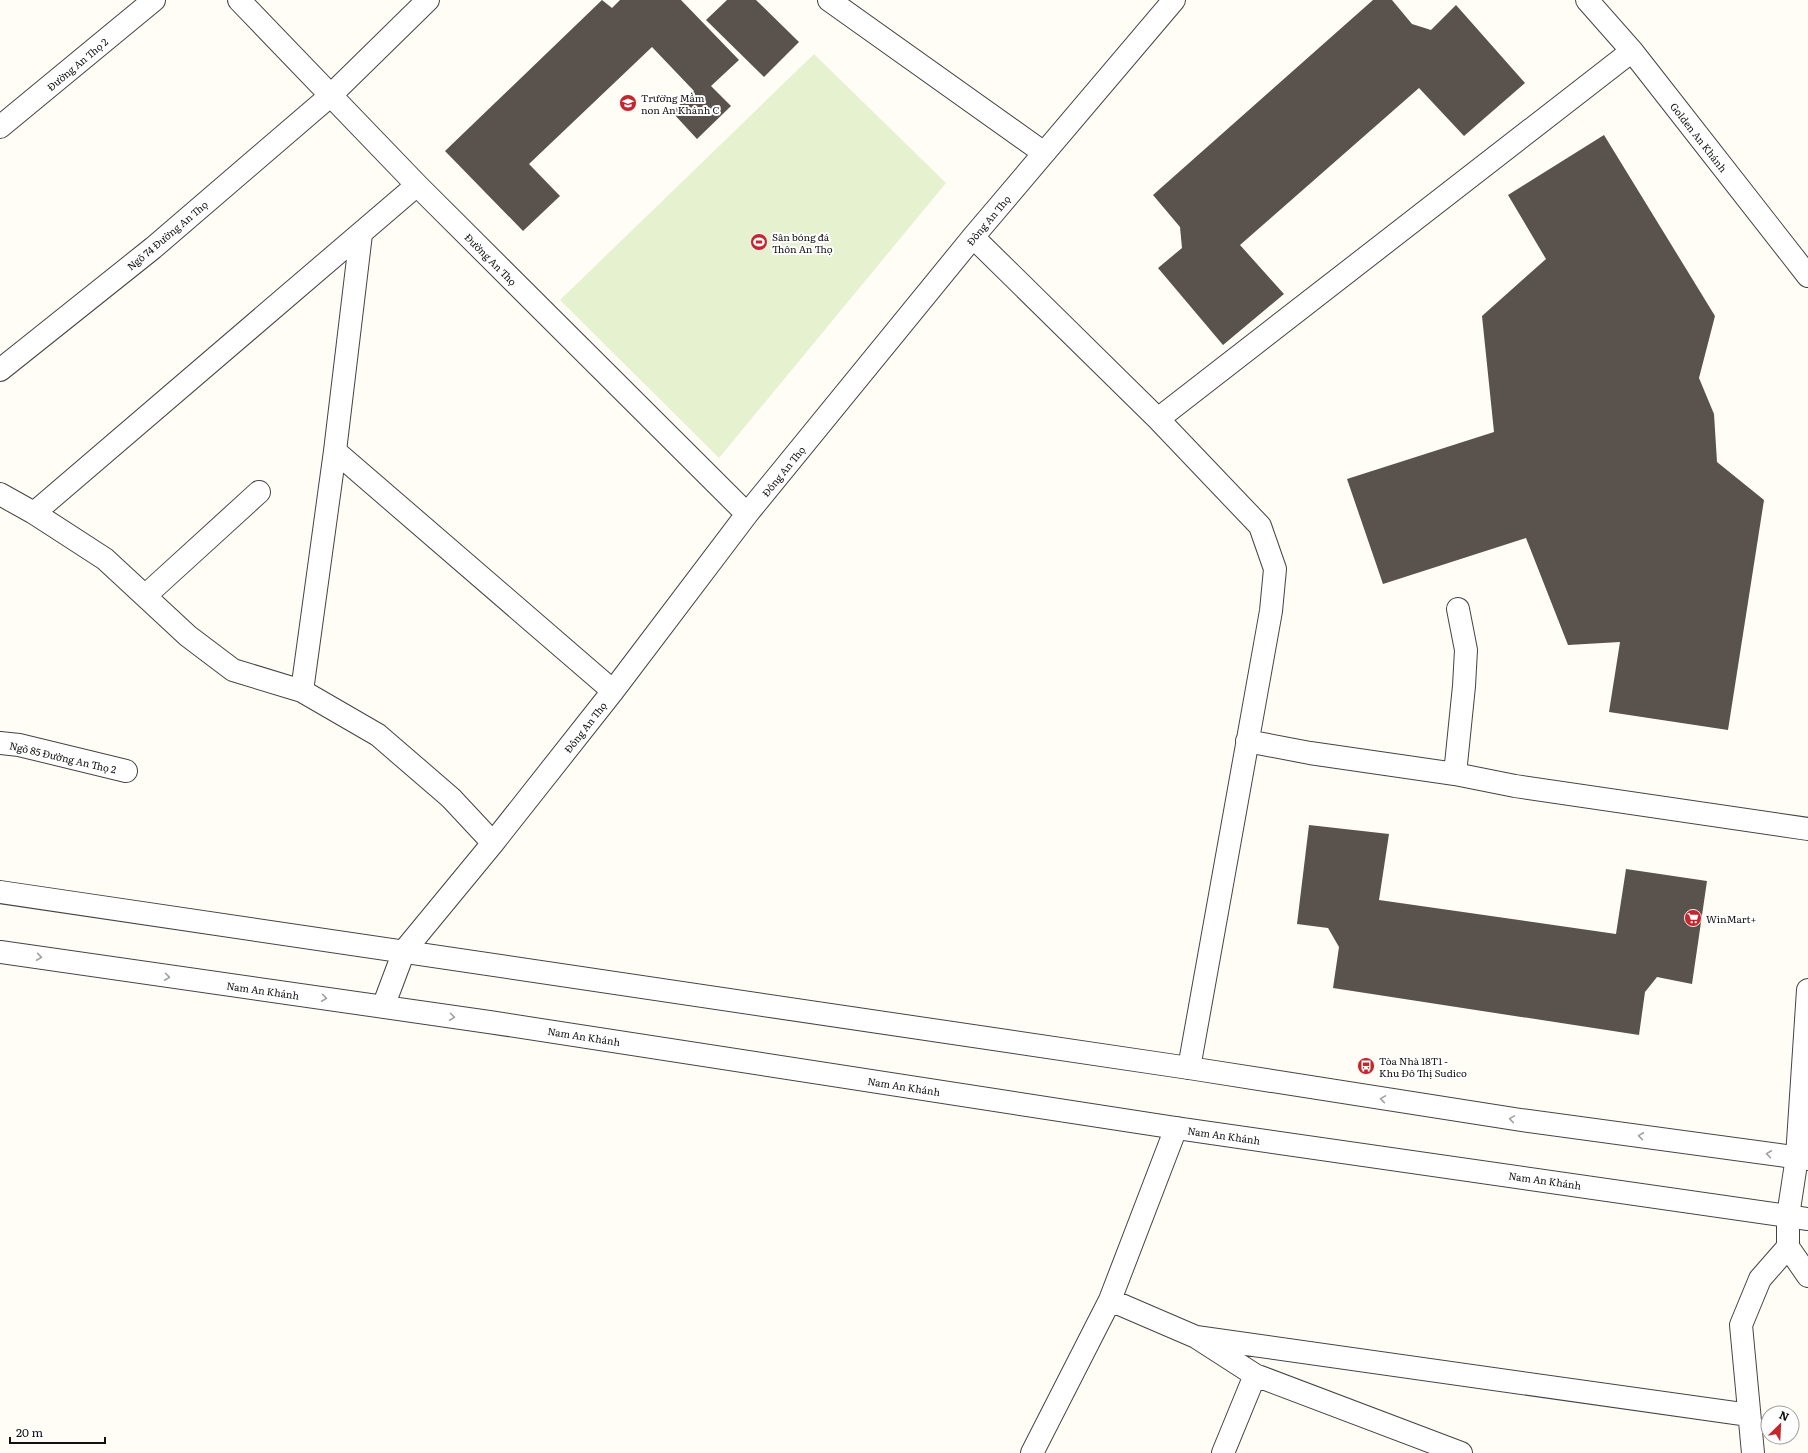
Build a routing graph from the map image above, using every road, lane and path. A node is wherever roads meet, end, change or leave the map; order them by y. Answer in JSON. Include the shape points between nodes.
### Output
{"nodes":[{"id":1,"x":154,"y":0,"type":"edge"},
{"id":2,"x":239,"y":0,"type":"edge"},
{"id":3,"x":428,"y":0,"type":"edge"},
{"id":4,"x":829,"y":0,"type":"edge"},
{"id":5,"x":1174,"y":0,"type":"edge"},
{"id":6,"x":1587,"y":0,"type":"edge"},
{"id":7,"x":1632,"y":51,"type":"junction"},
{"id":8,"x":330,"y":96,"type":"junction"},
{"id":9,"x":0,"y":127,"type":"edge"},
{"id":10,"x":1044,"y":153,"type":"junction"},
{"id":11,"x":417,"y":185,"type":"junction"},
{"id":12,"x":360,"y":234,"type":"junction"},
{"id":13,"x":973,"y":236,"type":"junction"},
{"id":14,"x":1808,"y":276,"type":"edge"},
{"id":15,"x":0,"y":370,"type":"edge"},
{"id":16,"x":1158,"y":418,"type":"junction"},
{"id":17,"x":336,"y":451,"type":"junction"},
{"id":18,"x":259,"y":492,"type":"dead end"},
{"id":19,"x":0,"y":494,"type":"edge"},
{"id":20,"x":34,"y":513,"type":"junction"},
{"id":21,"x":747,"y":514,"type":"junction"},
{"id":22,"x":145,"y":596,"type":"junction"},
{"id":23,"x":1458,"y":609,"type":"dead end"},
{"id":24,"x":302,"y":691,"type":"junction"},
{"id":25,"x":612,"y":691,"type":"junction"},
{"id":26,"x":1247,"y":741,"type":"junction"},
{"id":27,"x":0,"y":743,"type":"edge"},
{"id":28,"x":126,"y":771,"type":"dead end"},
{"id":29,"x":1455,"y":774,"type":"junction"},
{"id":30,"x":1808,"y":829,"type":"edge"},
{"id":31,"x":493,"y":843,"type":"junction"},
{"id":32,"x":0,"y":892,"type":"edge"},
{"id":33,"x":404,"y":951,"type":"junction"},
{"id":34,"x":0,"y":952,"type":"edge"},
{"id":35,"x":1808,"y":990,"type":"edge"},
{"id":36,"x":383,"y":1007,"type":"junction"},
{"id":37,"x":1189,"y":1068,"type":"junction"},
{"id":38,"x":1176,"y":1128,"type":"junction"},
{"id":39,"x":1802,"y":1158,"type":"edge"},
{"id":40,"x":1798,"y":1217,"type":"edge"},
{"id":41,"x":1788,"y":1247,"type":"junction"},
{"id":42,"x":1808,"y":1276,"type":"edge"},
{"id":43,"x":1110,"y":1300,"type":"junction"},
{"id":44,"x":1196,"y":1337,"type":"junction"},
{"id":45,"x":1255,"y":1375,"type":"junction"},
{"id":46,"x":1749,"y":1415,"type":"junction"},
{"id":47,"x":1032,"y":1453,"type":"edge"},
{"id":48,"x":1224,"y":1453,"type":"edge"},
{"id":49,"x":1461,"y":1453,"type":"edge"},
{"id":50,"x":1753,"y":1453,"type":"edge"}],
"edges":[{"from":1,"to":9,"type":"street","name":"Đường An Thọ 2"},
{"from":2,"to":8,"type":"street","name":"Đường An Thọ"},
{"from":3,"to":8,"type":"street","name":"Ngõ 74 Đường An Thọ"},
{"from":4,"to":10,"type":"street"},
{"from":5,"to":10,"type":"street","name":"Đông An Thọ"},
{"from":6,"to":7,"type":"street","name":"Golden An Khánh"},
{"from":7,"to":14,"type":"street","name":"Golden An Khánh"},
{"from":7,"to":16,"type":"street"},
{"from":8,"to":11,"type":"street","name":"Đường An Thọ"},
{"from":8,"to":15,"type":"street","name":"Ngõ 74 Đường An Thọ","via":[[153,248]]},
{"from":10,"to":13,"type":"street","name":"Đông An Thọ"},
{"from":11,"to":12,"type":"street"},
{"from":11,"to":21,"type":"street","name":"Đường An Thọ"},
{"from":12,"to":17,"type":"street"},
{"from":12,"to":20,"type":"street"},
{"from":13,"to":16,"type":"street"},
{"from":13,"to":21,"type":"street","name":"Đông An Thọ"},
{"from":16,"to":26,"type":"street","via":[[1260,526],[1275,569],[1272,611]]},
{"from":17,"to":24,"type":"street"},
{"from":17,"to":25,"type":"street"},
{"from":18,"to":22,"type":"street"},
{"from":19,"to":20,"type":"street"},
{"from":20,"to":22,"type":"street","via":[[105,559]]},
{"from":21,"to":25,"type":"street","name":"Đông An Thọ"},
{"from":22,"to":24,"type":"street","via":[[188,636],[233,670]]},
{"from":23,"to":29,"type":"street","via":[[1466,650]]},
{"from":24,"to":31,"type":"street","via":[[378,735],[451,798]]},
{"from":25,"to":31,"type":"street","name":"Đông An Thọ"},
{"from":26,"to":29,"type":"street"},
{"from":26,"to":37,"type":"street"},
{"from":27,"to":28,"type":"street","name":"Ngõ 85 Đường An Thọ 2","via":[[19,745]]},
{"from":29,"to":30,"type":"street","via":[[1515,786]]},
{"from":31,"to":33,"type":"street","name":"Đông An Thọ"},
{"from":32,"to":33,"type":"street"},
{"from":33,"to":36,"type":"street","name":"Đông An Thọ"},
{"from":33,"to":37,"type":"street"},
{"from":34,"to":36,"type":"street","name":"Nam An Khánh","one_way":true},
{"from":35,"to":39,"type":"street"},
{"from":36,"to":38,"type":"street","name":"Nam An Khánh","one_way":true},
{"from":39,"to":37,"type":"street","one_way":true,"via":[[1521,1120]]},
{"from":38,"to":40,"type":"street","name":"Nam An Khánh"},
{"from":38,"to":43,"type":"street"},
{"from":39,"to":40,"type":"street"},
{"from":40,"to":41,"type":"street"},
{"from":41,"to":42,"type":"street"},
{"from":41,"to":46,"type":"street","via":[[1760,1279],[1741,1325]]},
{"from":43,"to":44,"type":"street"},
{"from":43,"to":47,"type":"street"},
{"from":44,"to":45,"type":"street"},
{"from":44,"to":46,"type":"street"},
{"from":45,"to":48,"type":"street"},
{"from":45,"to":49,"type":"street"},
{"from":46,"to":50,"type":"street"}]}
